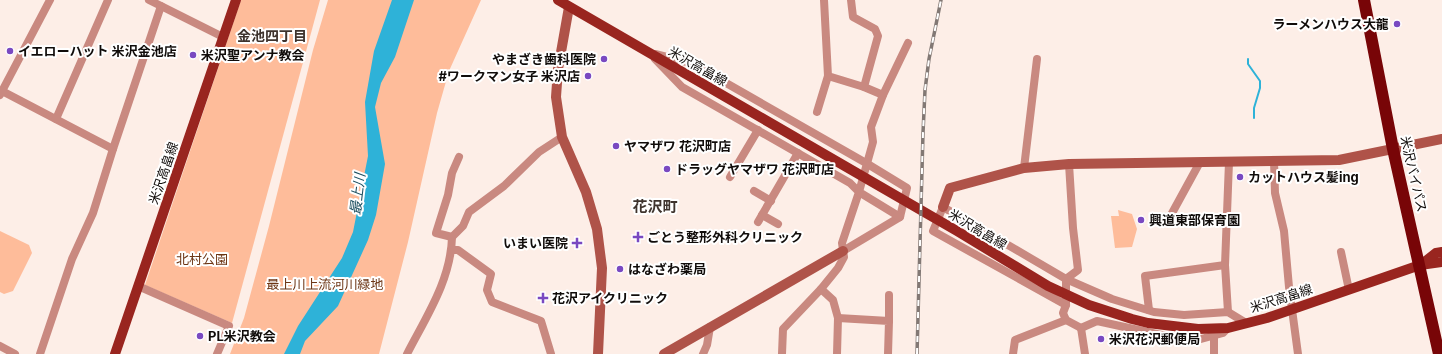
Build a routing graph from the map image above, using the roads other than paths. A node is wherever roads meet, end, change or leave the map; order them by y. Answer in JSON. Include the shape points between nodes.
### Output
{"nodes":[{"id":1,"x":50,"y":0,"type":"edge"},
{"id":2,"x":108,"y":0,"type":"edge"},
{"id":3,"x":149,"y":0,"type":"edge"},
{"id":4,"x":236,"y":0,"type":"edge"},
{"id":5,"x":558,"y":0,"type":"edge"},
{"id":6,"x":824,"y":0,"type":"edge"},
{"id":7,"x":851,"y":0,"type":"edge"},
{"id":8,"x":1364,"y":0,"type":"edge"},
{"id":9,"x":570,"y":3,"type":"edge"},
{"id":10,"x":160,"y":6,"type":"junction"},
{"id":11,"x":223,"y":37,"type":"junction"},
{"id":12,"x":908,"y":43,"type":"dead end"},
{"id":13,"x":649,"y":52,"type":"junction"},
{"id":14,"x":1037,"y":59,"type":"dead end"},
{"id":15,"x":828,"y":76,"type":"junction"},
{"id":16,"x":864,"y":87,"type":"junction"},
{"id":17,"x":1,"y":93,"type":"edge"},
{"id":18,"x":884,"y":95,"type":"junction"},
{"id":19,"x":817,"y":112,"type":"dead end"},
{"id":20,"x":56,"y":119,"type":"junction"},
{"id":21,"x":758,"y":130,"type":"junction"},
{"id":22,"x":562,"y":137,"type":"junction"},
{"id":23,"x":1442,"y":139,"type":"edge"},
{"id":24,"x":113,"y":149,"type":"junction"},
{"id":25,"x":1393,"y":149,"type":"junction"},
{"id":26,"x":798,"y":154,"type":"junction"},
{"id":27,"x":459,"y":156,"type":"dead end"},
{"id":28,"x":1274,"y":161,"type":"junction"},
{"id":29,"x":1200,"y":162,"type":"junction"},
{"id":30,"x":1229,"y":162,"type":"junction"},
{"id":31,"x":866,"y":163,"type":"junction"},
{"id":32,"x":1069,"y":164,"type":"junction"},
{"id":33,"x":1024,"y":168,"type":"junction"},
{"id":34,"x":730,"y":177,"type":"dead end"},
{"id":35,"x":754,"y":191,"type":"dead end"},
{"id":36,"x":859,"y":192,"type":"junction"},
{"id":37,"x":771,"y":200,"type":"junction"},
{"id":38,"x":943,"y":207,"type":"junction"},
{"id":39,"x":1171,"y":215,"type":"dead end"},
{"id":40,"x":900,"y":217,"type":"junction"},
{"id":41,"x":778,"y":224,"type":"dead end"},
{"id":42,"x":452,"y":237,"type":"junction"},
{"id":43,"x":452,"y":250,"type":"junction"},
{"id":44,"x":843,"y":250,"type":"junction"},
{"id":45,"x":1341,"y":252,"type":"dead end"},
{"id":46,"x":1442,"y":252,"type":"edge"},
{"id":47,"x":1442,"y":262,"type":"edge"},
{"id":48,"x":1225,"y":265,"type":"junction"},
{"id":49,"x":1420,"y":265,"type":"junction"},
{"id":50,"x":1066,"y":279,"type":"junction"},
{"id":51,"x":138,"y":286,"type":"junction"},
{"id":52,"x":821,"y":289,"type":"junction"},
{"id":53,"x":1349,"y":290,"type":"junction"},
{"id":54,"x":889,"y":295,"type":"dead end"},
{"id":55,"x":1066,"y":305,"type":"junction"},
{"id":56,"x":1293,"y":309,"type":"junction"},
{"id":57,"x":1149,"y":310,"type":"junction"},
{"id":58,"x":1228,"y":312,"type":"junction"},
{"id":59,"x":838,"y":318,"type":"junction"},
{"id":60,"x":1066,"y":320,"type":"junction"},
{"id":61,"x":890,"y":321,"type":"junction"},
{"id":62,"x":1246,"y":323,"type":"junction"},
{"id":63,"x":710,"y":327,"type":"junction"},
{"id":64,"x":1082,"y":328,"type":"junction"},
{"id":65,"x":1228,"y":328,"type":"junction"},
{"id":66,"x":1214,"y":336,"type":"junction"},
{"id":67,"x":0,"y":346,"type":"edge"},
{"id":68,"x":15,"y":354,"type":"edge"},
{"id":69,"x":40,"y":354,"type":"edge"},
{"id":70,"x":115,"y":354,"type":"edge"},
{"id":71,"x":217,"y":354,"type":"edge"},
{"id":72,"x":407,"y":354,"type":"edge"},
{"id":73,"x":551,"y":354,"type":"edge"},
{"id":74,"x":598,"y":354,"type":"edge"},
{"id":75,"x":664,"y":354,"type":"edge"},
{"id":76,"x":703,"y":354,"type":"edge"},
{"id":77,"x":782,"y":354,"type":"edge"},
{"id":78,"x":837,"y":354,"type":"edge"},
{"id":79,"x":888,"y":354,"type":"edge"},
{"id":80,"x":1013,"y":354,"type":"edge"},
{"id":81,"x":1085,"y":354,"type":"edge"},
{"id":82,"x":1214,"y":354,"type":"edge"},
{"id":83,"x":1298,"y":354,"type":"edge"},
{"id":84,"x":1439,"y":354,"type":"edge"}],
"edges":[{"from":1,"to":17,"type":"street"},
{"from":2,"to":20,"type":"street"},
{"from":3,"to":10,"type":"street"},
{"from":4,"to":11,"type":"main road","name":"米沢高畠線"},
{"from":5,"to":9,"type":"main road","name":"米沢高畠線"},
{"from":6,"to":15,"type":"street"},
{"from":7,"to":16,"type":"street","via":[[853,17],[875,29],[878,36]]},
{"from":8,"to":25,"type":"highway","name":"米沢バイパス"},
{"from":9,"to":13,"type":"main road","name":"米沢高畠線"},
{"from":9,"to":22,"type":"street","via":[[558,69],[556,97]]},
{"from":10,"to":11,"type":"street"},
{"from":10,"to":24,"type":"street"},
{"from":11,"to":51,"type":"main road","name":"米沢高畠線"},
{"from":12,"to":18,"type":"street"},
{"from":13,"to":21,"type":"street","via":[[682,87]]},
{"from":13,"to":31,"type":"street","via":[[691,63]]},
{"from":13,"to":65,"type":"main road","name":"米沢高畠線","via":[[1048,286],[1089,305],[1148,323],[1198,329]]},
{"from":14,"to":33,"type":"street"},
{"from":15,"to":16,"type":"street"},
{"from":15,"to":19,"type":"street"},
{"from":16,"to":18,"type":"street"},
{"from":17,"to":20,"type":"street"},
{"from":18,"to":31,"type":"street","via":[[871,127],[873,142]]},
{"from":20,"to":24,"type":"street"},
{"from":21,"to":26,"type":"street"},
{"from":21,"to":34,"type":"street"},
{"from":22,"to":42,"type":"street","via":[[540,152],[504,186],[469,212],[463,226]]},
{"from":22,"to":74,"type":"street","via":[[586,192],[597,229],[602,268]]},
{"from":23,"to":25,"type":"street"},
{"from":24,"to":69,"type":"street","via":[[93,213],[72,259]]},
{"from":25,"to":28,"type":"street","via":[[1339,160]]},
{"from":25,"to":49,"type":"highway","name":"米沢バイパス"},
{"from":26,"to":36,"type":"street","via":[[850,183]]},
{"from":26,"to":37,"type":"street"},
{"from":27,"to":42,"type":"street","via":[[436,233]]},
{"from":28,"to":30,"type":"street"},
{"from":28,"to":56,"type":"street","via":[[1275,193],[1284,231]]},
{"from":29,"to":30,"type":"street"},
{"from":29,"to":32,"type":"street"},
{"from":29,"to":39,"type":"street"},
{"from":30,"to":48,"type":"street"},
{"from":31,"to":36,"type":"street"},
{"from":31,"to":40,"type":"street","via":[[907,188]]},
{"from":32,"to":33,"type":"street"},
{"from":32,"to":50,"type":"street","via":[[1078,270]]},
{"from":33,"to":38,"type":"street","via":[[950,188]]},
{"from":35,"to":37,"type":"street"},
{"from":36,"to":40,"type":"street"},
{"from":36,"to":44,"type":"street","via":[[842,243]]},
{"from":37,"to":41,"type":"street","via":[[760,219]]},
{"from":38,"to":50,"type":"street"},
{"from":38,"to":55,"type":"street","via":[[933,231]]},
{"from":40,"to":44,"type":"street"},
{"from":42,"to":43,"type":"street"},
{"from":43,"to":72,"type":"street","via":[[444,281]]},
{"from":43,"to":73,"type":"street","via":[[458,250],[491,274],[487,290],[492,302],[541,322]]},
{"from":44,"to":52,"type":"street","via":[[844,257],[838,268]]},
{"from":44,"to":63,"type":"street"},
{"from":45,"to":53,"type":"street"},
{"from":46,"to":49,"type":"main road","name":"米沢高畠線","via":[[1436,253]]},
{"from":47,"to":49,"type":"main road","name":"米沢高畠線"},
{"from":48,"to":57,"type":"street","via":[[1145,276]]},
{"from":48,"to":58,"type":"street"},
{"from":49,"to":53,"type":"main road","name":"米沢高畠線"},
{"from":49,"to":84,"type":"highway","name":"米沢バイパス"},
{"from":50,"to":55,"type":"street"},
{"from":50,"to":57,"type":"street","via":[[1112,299]]},
{"from":51,"to":70,"type":"main road","name":"米沢高畠線"},
{"from":51,"to":71,"type":"street","via":[[229,326]]},
{"from":52,"to":59,"type":"street","via":[[834,300]]},
{"from":52,"to":77,"type":"street","via":[[783,329]]},
{"from":53,"to":56,"type":"main road","name":"米沢高畠線"},
{"from":54,"to":61,"type":"street"},
{"from":55,"to":60,"type":"street","via":[[1063,313]]},
{"from":56,"to":62,"type":"main road","name":"米沢高畠線"},
{"from":56,"to":83,"type":"street"},
{"from":57,"to":58,"type":"street","via":[[1184,314]]},
{"from":58,"to":62,"type":"street"},
{"from":59,"to":61,"type":"street"},
{"from":59,"to":78,"type":"street"},
{"from":60,"to":64,"type":"street"},
{"from":60,"to":80,"type":"street","via":[[1015,340]]},
{"from":61,"to":79,"type":"street"},
{"from":62,"to":65,"type":"main road","name":"米沢高畠線"},
{"from":63,"to":75,"type":"street"},
{"from":63,"to":76,"type":"street"},
{"from":64,"to":66,"type":"street","via":[[1097,321],[1175,338]]},
{"from":64,"to":81,"type":"street"},
{"from":65,"to":66,"type":"street"},
{"from":66,"to":82,"type":"street"},
{"from":67,"to":68,"type":"street"}]}
